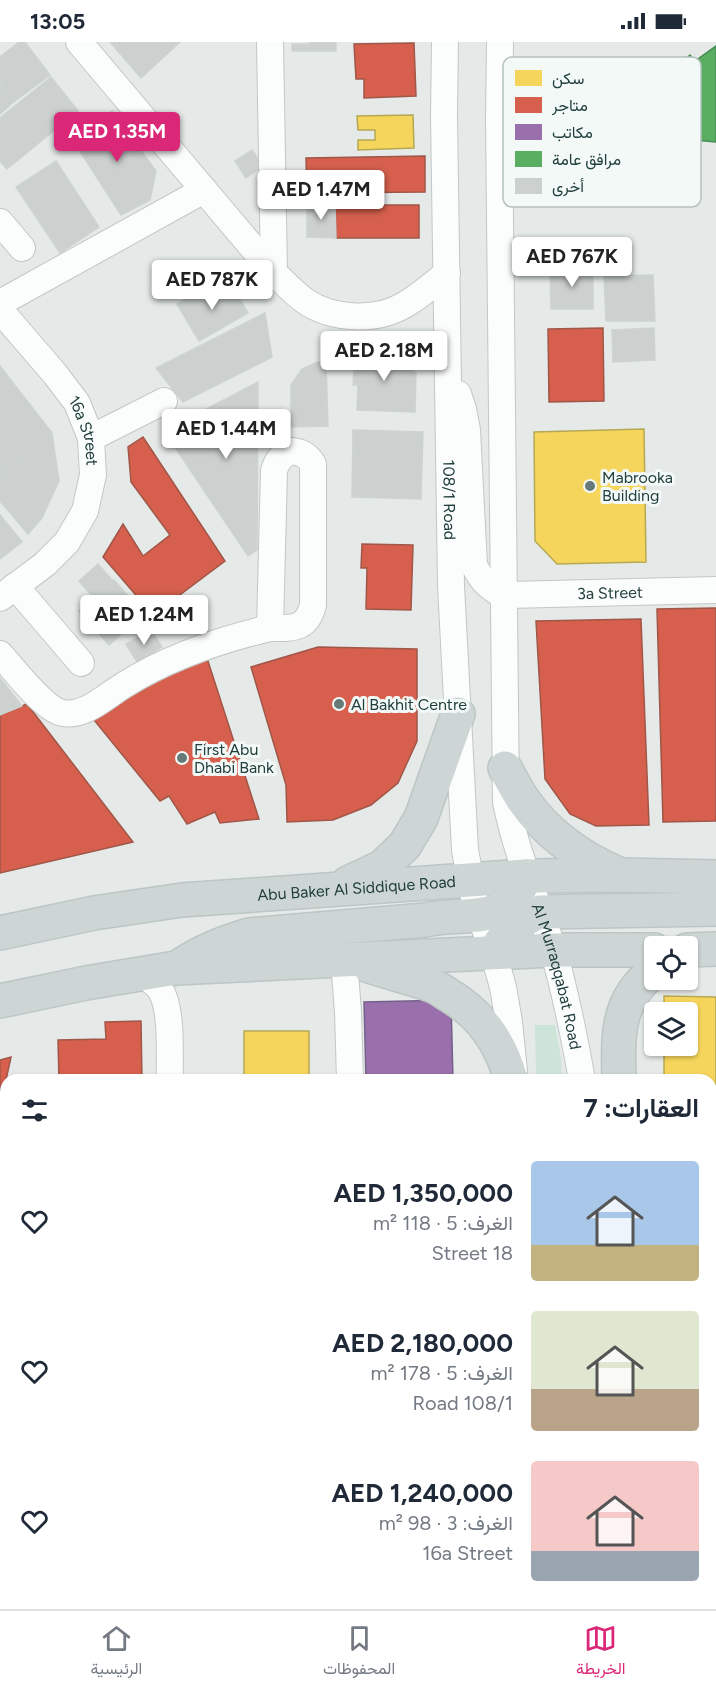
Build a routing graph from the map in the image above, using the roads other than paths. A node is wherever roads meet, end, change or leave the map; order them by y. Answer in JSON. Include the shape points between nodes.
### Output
{"nodes":[{"id":1,"x":79,"y":42,"type":"edge"},
{"id":2,"x":270,"y":42,"type":"edge"},
{"id":3,"x":445,"y":42,"type":"edge"},
{"id":4,"x":500,"y":42,"type":"edge"},
{"id":5,"x":204,"y":190,"type":"junction"},
{"id":6,"x":0,"y":222,"type":"edge"},
{"id":7,"x":22,"y":248,"type":"dead end"},
{"id":8,"x":274,"y":273,"type":"junction"},
{"id":9,"x":447,"y":273,"type":"junction"},
{"id":10,"x":0,"y":303,"type":"edge"},
{"id":11,"x":0,"y":310,"type":"edge"},
{"id":12,"x":448,"y":370,"type":"junction"},
{"id":13,"x":164,"y":401,"type":"dead end"},
{"id":14,"x":91,"y":438,"type":"junction"},
{"id":15,"x":716,"y":590,"type":"edge"},
{"id":16,"x":8,"y":592,"type":"edge"},
{"id":17,"x":504,"y":595,"type":"junction"},
{"id":18,"x":270,"y":628,"type":"junction"},
{"id":19,"x":0,"y":654,"type":"edge"},
{"id":20,"x":81,"y":663,"type":"dead end"},
{"id":21,"x":458,"y":714,"type":"junction"},
{"id":22,"x":505,"y":768,"type":"junction"},
{"id":23,"x":620,"y":875,"type":"junction"},
{"id":24,"x":526,"y":876,"type":"junction"},
{"id":25,"x":716,"y":877,"type":"edge"},
{"id":26,"x":469,"y":879,"type":"junction"},
{"id":27,"x":321,"y":889,"type":"junction"},
{"id":28,"x":716,"y":909,"type":"edge"},
{"id":29,"x":540,"y":912,"type":"junction"},
{"id":30,"x":480,"y":916,"type":"junction"},
{"id":31,"x":2,"y":930,"type":"edge"},
{"id":32,"x":553,"y":950,"type":"junction"},
{"id":33,"x":644,"y":950,"type":"edge"},
{"id":34,"x":493,"y":952,"type":"junction"},
{"id":35,"x":347,"y":959,"type":"junction"},
{"id":36,"x":176,"y":968,"type":"junction"},
{"id":37,"x":142,"y":973,"type":"junction"},
{"id":38,"x":644,"y":978,"type":"edge"},
{"id":39,"x":0,"y":1002,"type":"edge"},
{"id":40,"x":170,"y":1074,"type":"edge"},
{"id":41,"x":350,"y":1074,"type":"edge"},
{"id":42,"x":511,"y":1074,"type":"edge"},
{"id":43,"x":513,"y":1074,"type":"edge"},
{"id":44,"x":581,"y":1074,"type":"edge"},
{"id":45,"x":619,"y":1074,"type":"edge"}],
"edges":[{"from":1,"to":5,"type":"street"},
{"from":2,"to":8,"type":"street"},
{"from":3,"to":9,"type":"street","name":"108/1 Road"},
{"from":4,"to":17,"type":"street"},
{"from":5,"to":8,"type":"street"},
{"from":5,"to":10,"type":"street"},
{"from":6,"to":7,"type":"street"},
{"from":8,"to":9,"type":"street","via":[[306,301],[329,312],[355,317],[380,315],[405,305]]},
{"from":9,"to":12,"type":"street","name":"108/1 Road"},
{"from":11,"to":14,"type":"street","name":"16a Street","via":[[77,403]]},
{"from":12,"to":17,"type":"street","via":[[467,430],[474,565],[490,589]]},
{"from":12,"to":21,"type":"street","name":"108/1 Road","via":[[451,586]]},
{"from":13,"to":14,"type":"street"},
{"from":14,"to":16,"type":"street","name":"16a Street","via":[[93,475],[85,511],[67,542]]},
{"from":15,"to":17,"type":"street","name":"3a Street"},
{"from":16,"to":20,"type":"street"},
{"from":17,"to":22,"type":"street"},
{"from":18,"to":18,"type":"street","via":[[296,627],[305,622],[312,604],[315,474],[314,464],[300,452],[283,455],[274,471]]},
{"from":18,"to":19,"type":"street","via":[[195,649],[73,714],[49,707]]},
{"from":21,"to":26,"type":"street","name":"108/1 Road"},
{"from":21,"to":27,"type":"main road","via":[[421,818],[405,845],[382,867],[354,882]]},
{"from":22,"to":23,"type":"main road","via":[[524,801],[548,830],[594,864]]},
{"from":22,"to":24,"type":"street","via":[[510,819]]},
{"from":23,"to":24,"type":"main road","name":"Abu Baker Al Siddique Road"},
{"from":23,"to":25,"type":"main road","name":"Abu Baker Al Siddique Road"},
{"from":24,"to":26,"type":"main road","name":"Abu Baker Al Siddique Road"},
{"from":24,"to":29,"type":"street","name":"Al Murraqqabat Road"},
{"from":24,"to":30,"type":"main road","via":[[509,903]]},
{"from":26,"to":27,"type":"main road","name":"Abu Baker Al Siddique Road"},
{"from":26,"to":30,"type":"street","name":"108/1 Road"},
{"from":27,"to":31,"type":"main road","name":"Abu Baker Al Siddique Road","via":[[182,900]]},
{"from":28,"to":29,"type":"main road"},
{"from":29,"to":32,"type":"street","name":"Al Murraqqabat Road"},
{"from":29,"to":34,"type":"main road","via":[[514,926]]},
{"from":30,"to":34,"type":"street","name":"108/1 Road"},
{"from":30,"to":36,"type":"main road","via":[[249,935],[207,950]]},
{"from":32,"to":33,"type":"main road"},
{"from":32,"to":34,"type":"main road"},
{"from":32,"to":44,"type":"street","name":"Al Murraqqabat Road"},
{"from":34,"to":35,"type":"main road"},
{"from":34,"to":43,"type":"street","via":[[509,1022]]},
{"from":35,"to":36,"type":"main road"},
{"from":35,"to":41,"type":"street"},
{"from":35,"to":42,"type":"main road","via":[[433,986],[463,1004],[488,1028]]},
{"from":36,"to":37,"type":"main road"},
{"from":37,"to":39,"type":"main road"},
{"from":37,"to":40,"type":"street","via":[[160,989],[168,1012]]},
{"from":38,"to":45,"type":"main road","via":[[627,1002],[620,1021]]}]}
